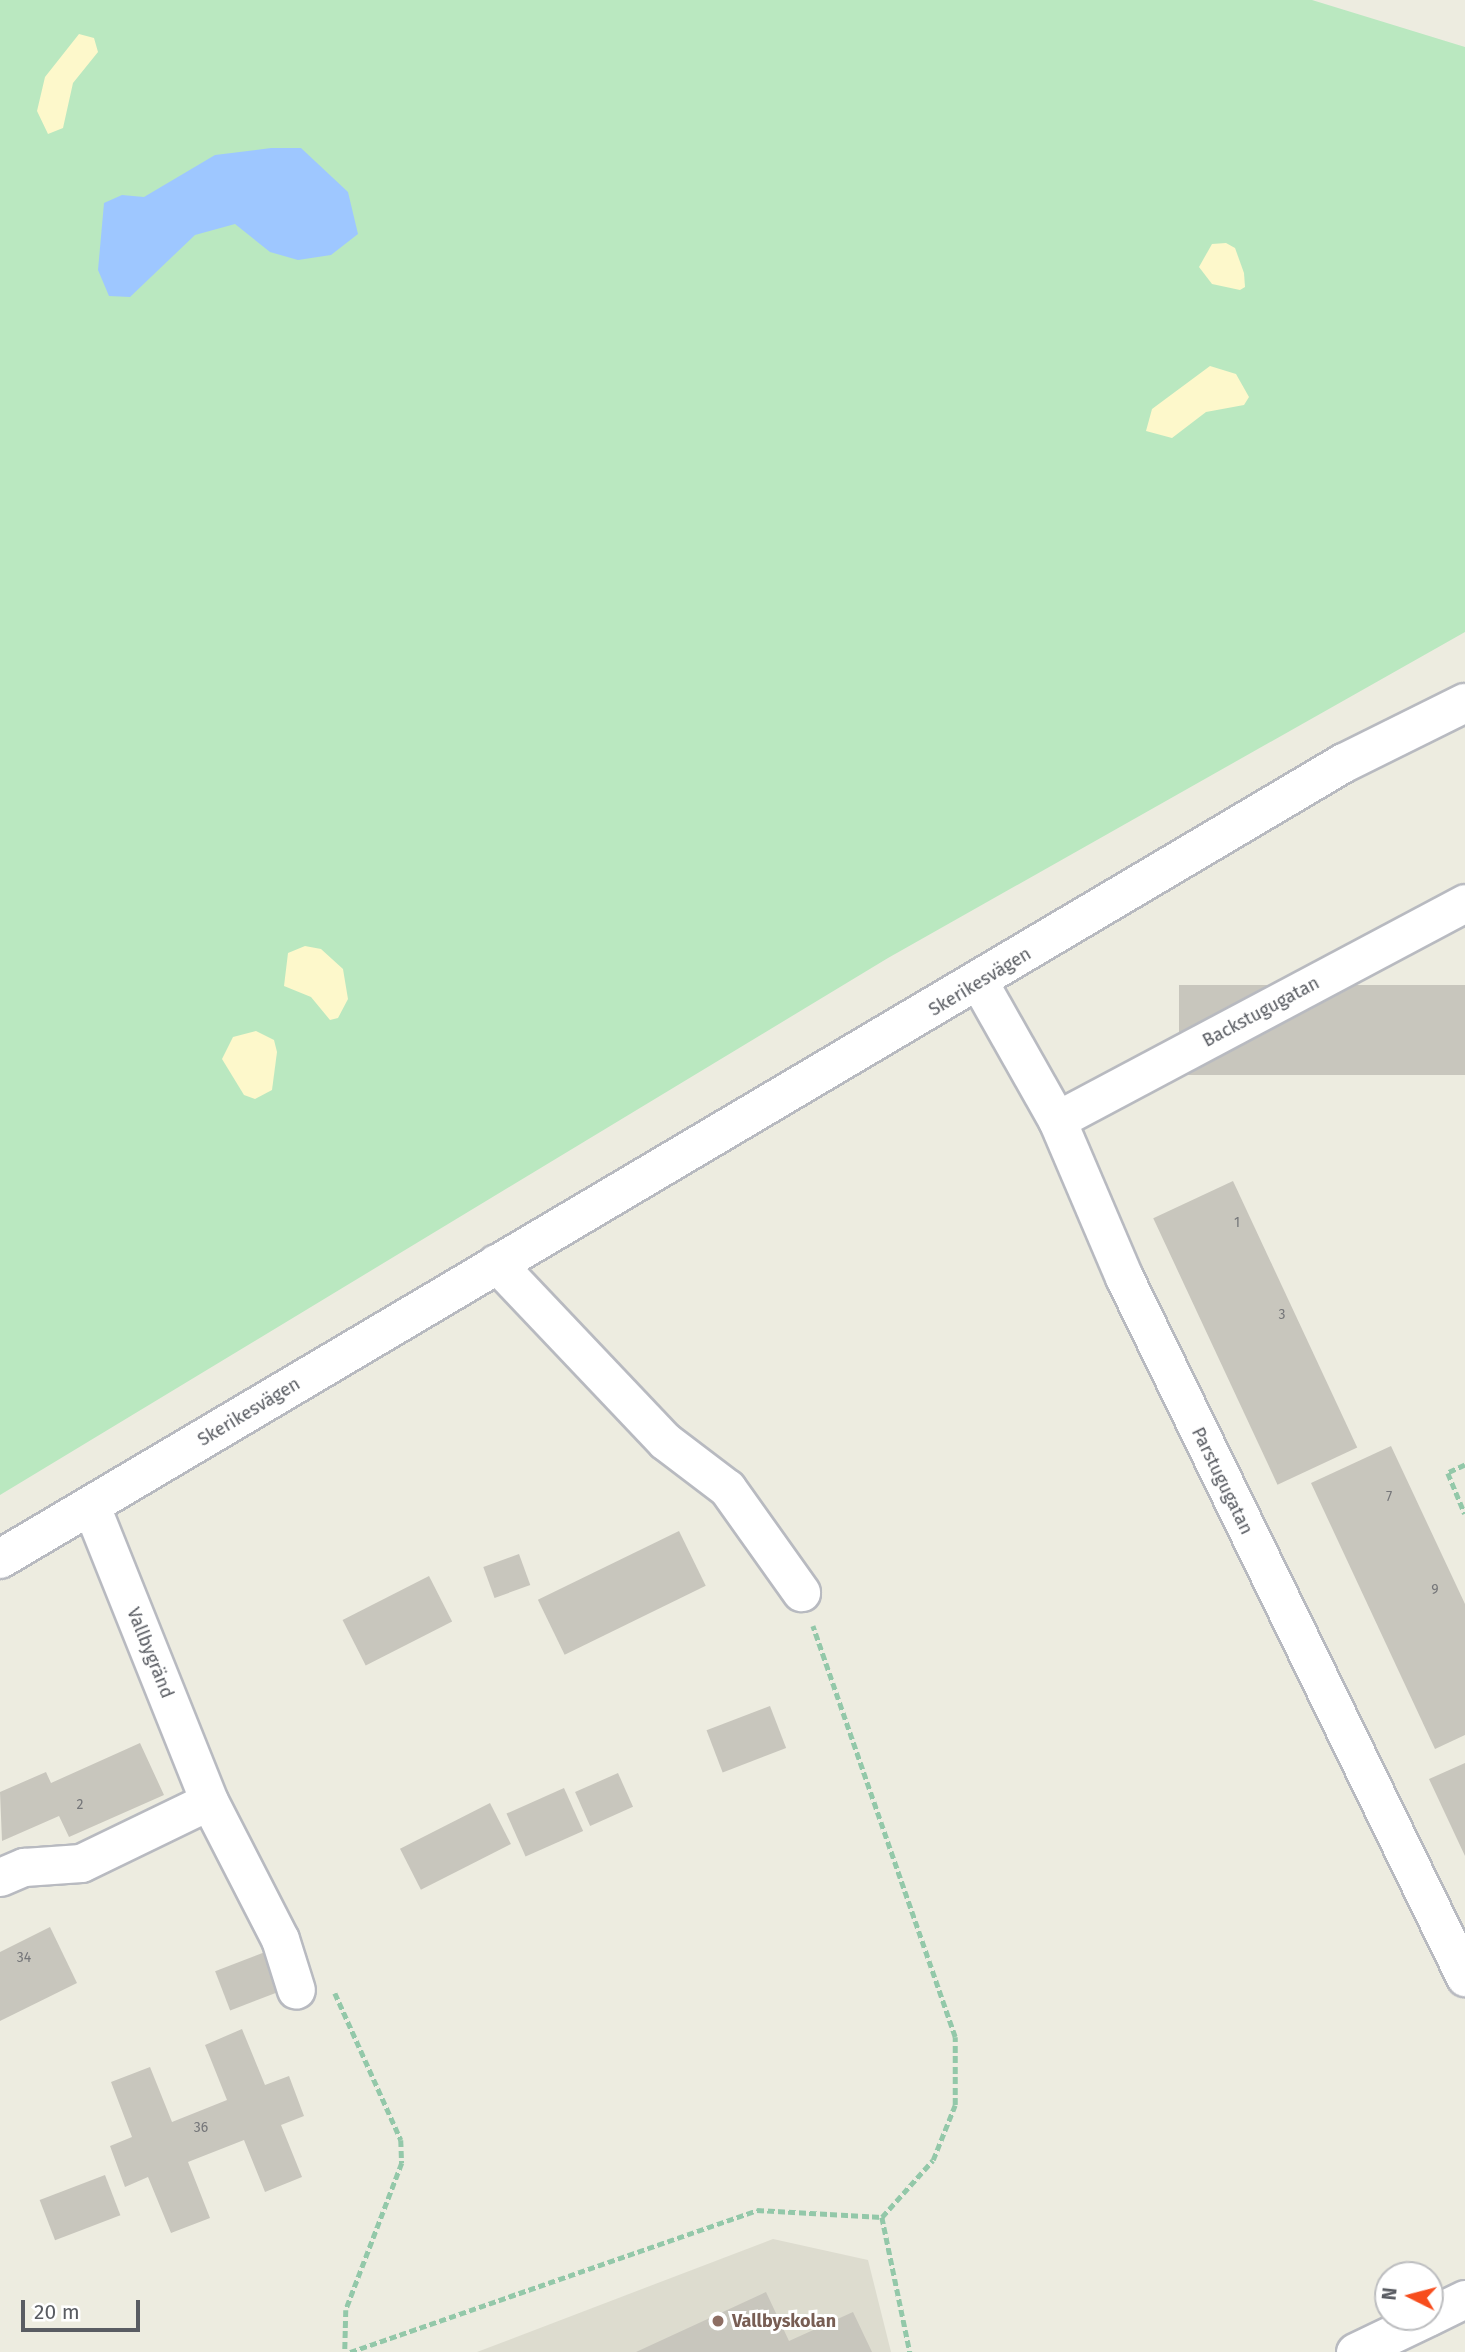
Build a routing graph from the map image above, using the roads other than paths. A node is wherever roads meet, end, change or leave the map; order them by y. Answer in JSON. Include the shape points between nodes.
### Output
{"nodes":[{"id":1,"x":1465,"y":703,"type":"edge"},
{"id":2,"x":1465,"y":903,"type":"edge"},
{"id":3,"x":980,"y":984,"type":"junction"},
{"id":4,"x":1057,"y":1120,"type":"junction"},
{"id":5,"x":496,"y":1263,"type":"junction"},
{"id":6,"x":92,"y":1506,"type":"junction"},
{"id":7,"x":0,"y":1559,"type":"edge"},
{"id":8,"x":801,"y":1592,"type":"road end"},
{"id":9,"x":209,"y":1801,"type":"junction"},
{"id":10,"x":0,"y":1878,"type":"edge"},
{"id":11,"x":1465,"y":1977,"type":"edge"},
{"id":12,"x":311,"y":1987,"type":"road end"},
{"id":13,"x":1465,"y":2299,"type":"edge"},
{"id":14,"x":1444,"y":2309,"type":"edge"},
{"id":15,"x":1398,"y":2331,"type":"edge"},
{"id":16,"x":1354,"y":2352,"type":"edge"}],
"edges":[{"from":1,"to":3,"type":"street","name":"Skerikesvägen","via":[[1344,763]]},
{"from":2,"to":4,"type":"street","name":"Backstugugatan"},
{"from":3,"to":4,"type":"street","name":"Parstugugatan"},
{"from":3,"to":5,"type":"street","name":"Skerikesvägen"},
{"from":4,"to":11,"type":"street","name":"Parstugugatan","via":[[1141,1313]]},
{"from":5,"to":6,"type":"street","name":"Skerikesvägen"},
{"from":5,"to":8,"type":"street","via":[[664,1441],[727,1488]]},
{"from":6,"to":7,"type":"street","name":"Skerikesvägen"},
{"from":6,"to":9,"type":"street","name":"Vallbygränd"},
{"from":9,"to":10,"type":"street","via":[[81,1863],[24,1867]]},
{"from":9,"to":12,"type":"street","name":"Vallbygränd"},
{"from":13,"to":14,"type":"street"},
{"from":15,"to":16,"type":"street"}]}
